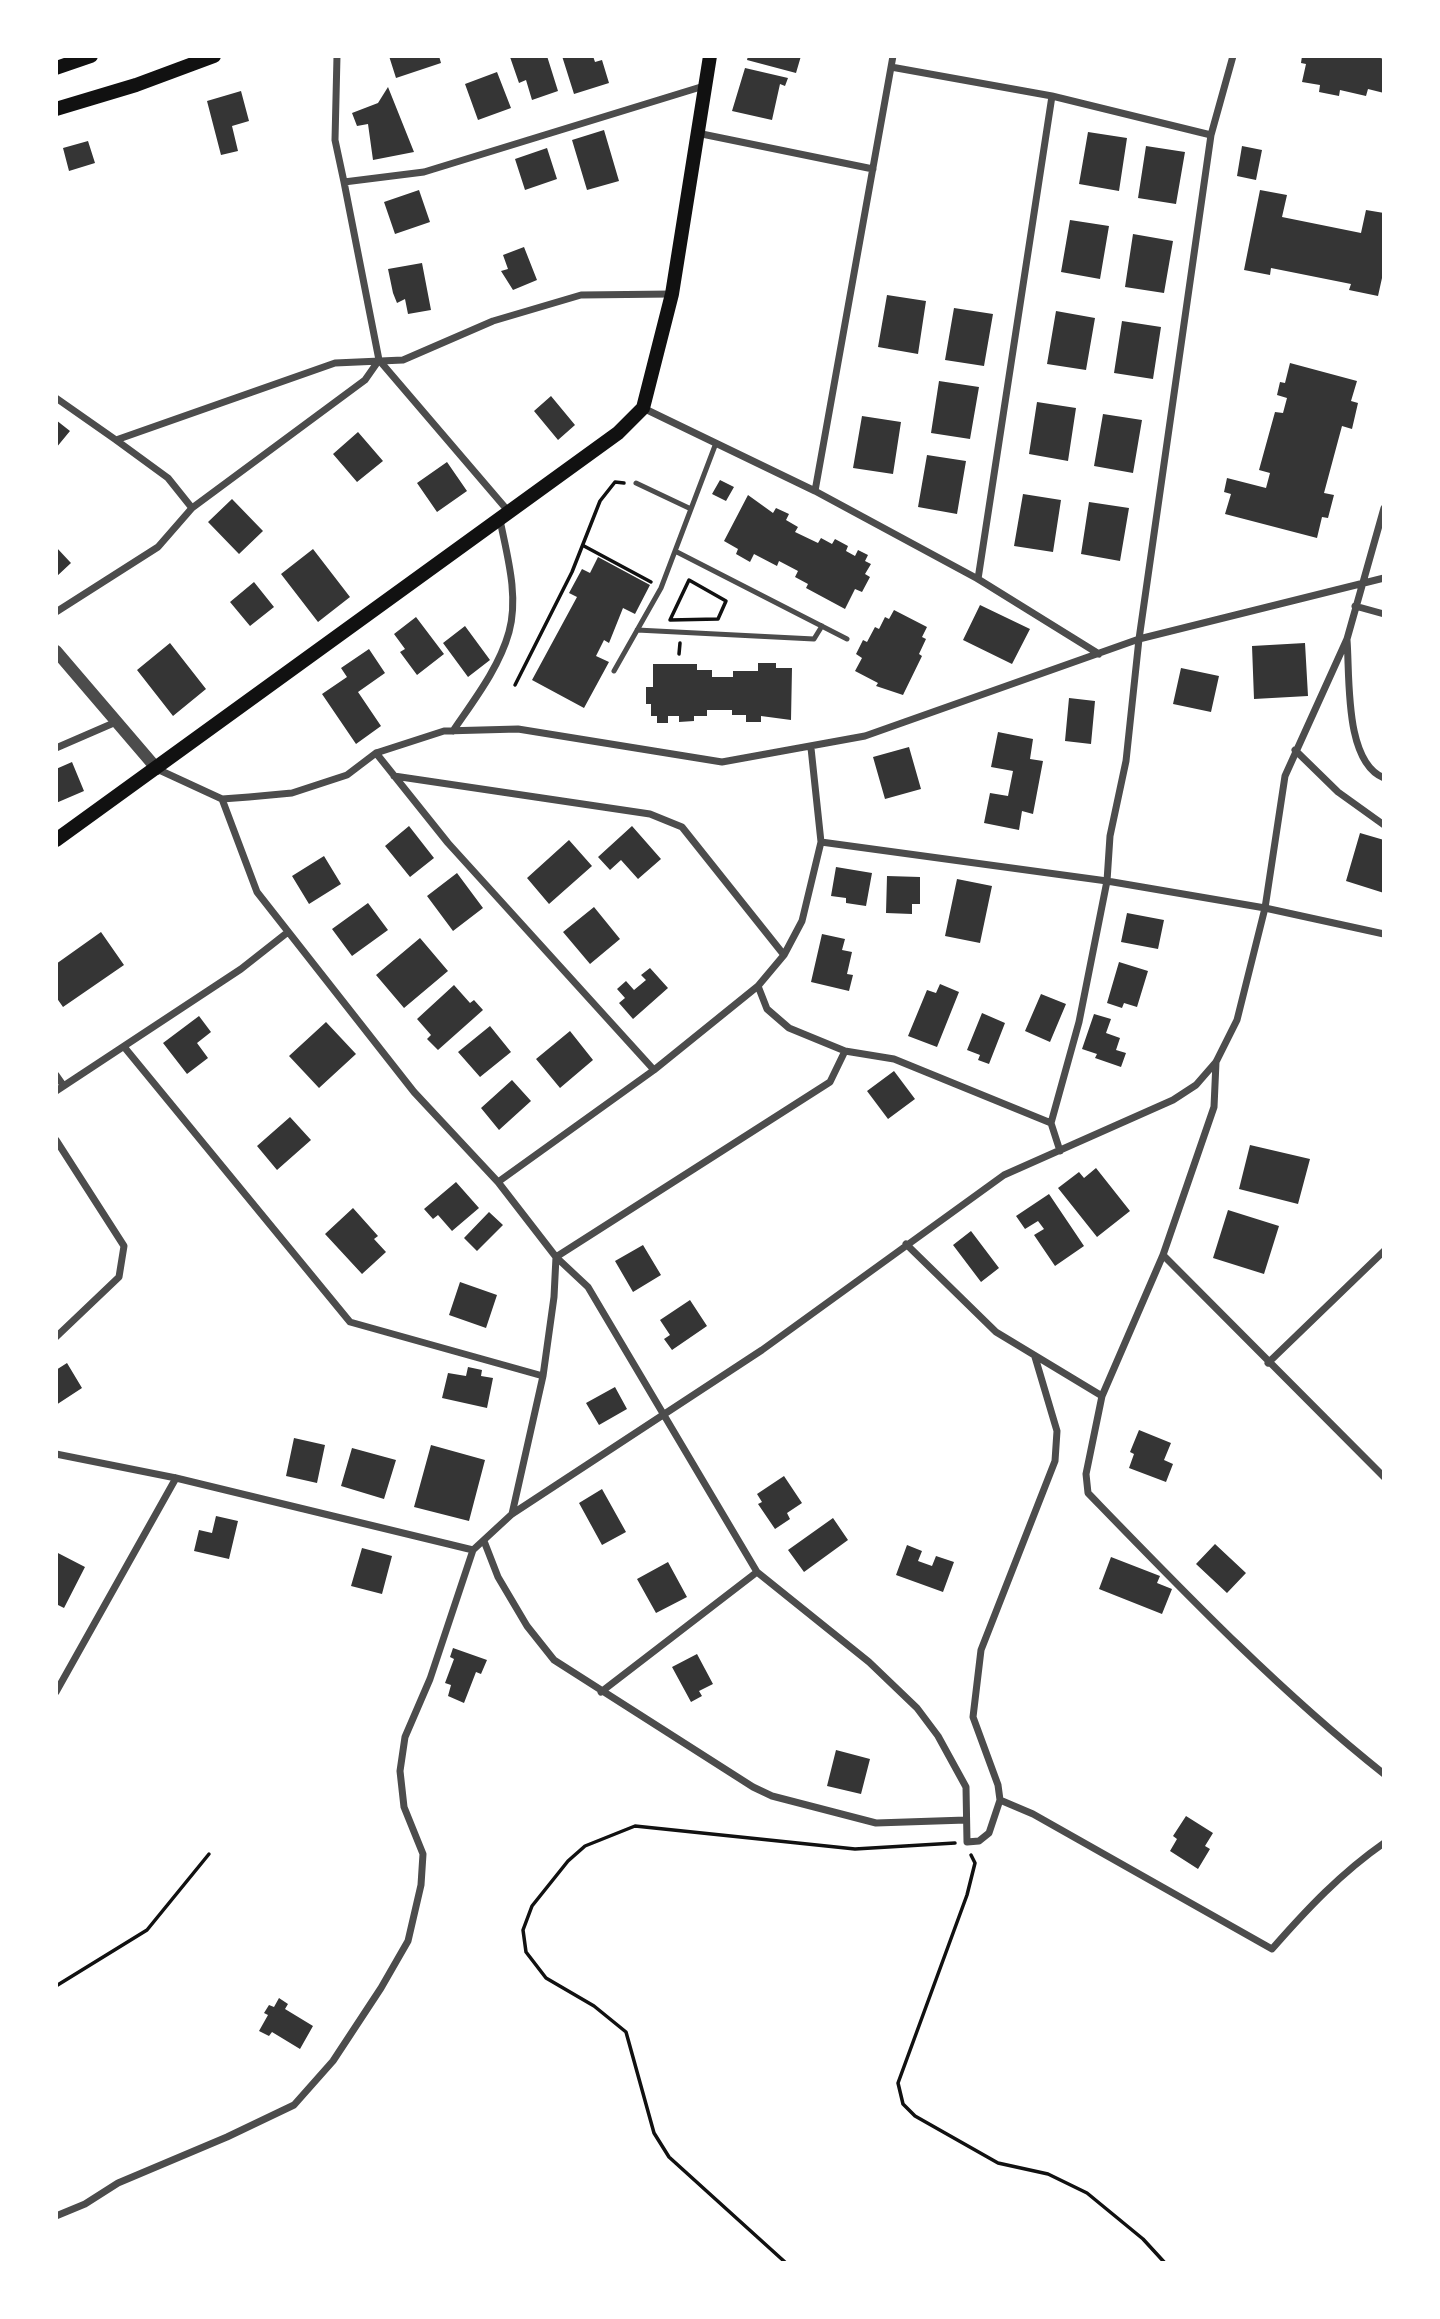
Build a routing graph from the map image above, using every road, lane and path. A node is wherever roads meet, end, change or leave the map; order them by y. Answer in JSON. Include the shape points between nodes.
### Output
{"nodes":[{"id":1,"x":91,"y":56,"type":"edge"},
{"id":2,"x":214,"y":56,"type":"edge"},
{"id":3,"x":337,"y":56,"type":"edge"},
{"id":4,"x":710,"y":56,"type":"edge"},
{"id":5,"x":893,"y":56,"type":"edge"},
{"id":6,"x":1233,"y":56,"type":"edge"},
{"id":7,"x":891,"y":67,"type":"junction"},
{"id":8,"x":56,"y":68,"type":"edge"},
{"id":9,"x":705,"y":86,"type":"junction"},
{"id":10,"x":1052,"y":96,"type":"junction"},
{"id":11,"x":56,"y":109,"type":"edge"},
{"id":12,"x":696,"y":133,"type":"junction"},
{"id":13,"x":1211,"y":135,"type":"junction"},
{"id":14,"x":873,"y":169,"type":"junction"},
{"id":15,"x":344,"y":183,"type":"junction"},
{"id":16,"x":672,"y":294,"type":"junction"},
{"id":17,"x":379,"y":360,"type":"junction"},
{"id":18,"x":56,"y":398,"type":"edge"},
{"id":19,"x":643,"y":408,"type":"junction"},
{"id":20,"x":116,"y":440,"type":"junction"},
{"id":21,"x":716,"y":443,"type":"junction"},
{"id":22,"x":636,"y":483,"type":"joint"},
{"id":23,"x":815,"y":491,"type":"junction"},
{"id":24,"x":1384,"y":508,"type":"edge"},
{"id":25,"x":192,"y":509,"type":"junction"},
{"id":26,"x":691,"y":509,"type":"junction"},
{"id":27,"x":505,"y":516,"type":"junction"},
{"id":28,"x":583,"y":545,"type":"junction"},
{"id":29,"x":675,"y":551,"type":"junction"},
{"id":30,"x":1384,"y":578,"type":"edge"},
{"id":31,"x":978,"y":579,"type":"junction"},
{"id":32,"x":1363,"y":584,"type":"junction"},
{"id":33,"x":661,"y":588,"type":"junction"},
{"id":34,"x":681,"y":596,"type":"junction"},
{"id":35,"x":1355,"y":606,"type":"junction"},
{"id":36,"x":56,"y":612,"type":"edge"},
{"id":37,"x":1384,"y":614,"type":"edge"},
{"id":38,"x":822,"y":626,"type":"junction"},
{"id":39,"x":637,"y":630,"type":"junction"},
{"id":40,"x":847,"y":639,"type":"dead end"},
{"id":41,"x":1139,"y":639,"type":"junction"},
{"id":42,"x":1346,"y":639,"type":"junction"},
{"id":43,"x":56,"y":651,"type":"edge"},
{"id":44,"x":1099,"y":654,"type":"junction"},
{"id":45,"x":614,"y":671,"type":"dead end"},
{"id":46,"x":515,"y":685,"type":"dead end"},
{"id":47,"x":117,"y":722,"type":"junction"},
{"id":48,"x":453,"y":731,"type":"junction"},
{"id":49,"x":56,"y":748,"type":"edge"},
{"id":50,"x":811,"y":748,"type":"junction"},
{"id":51,"x":1296,"y":750,"type":"junction"},
{"id":52,"x":376,"y":753,"type":"junction"},
{"id":53,"x":157,"y":769,"type":"junction"},
{"id":54,"x":394,"y":776,"type":"junction"},
{"id":55,"x":1384,"y":778,"type":"edge"},
{"id":56,"x":222,"y":799,"type":"junction"},
{"id":57,"x":1384,"y":825,"type":"edge"},
{"id":58,"x":56,"y":841,"type":"edge"},
{"id":59,"x":821,"y":842,"type":"junction"},
{"id":60,"x":1107,"y":881,"type":"junction"},
{"id":61,"x":1265,"y":908,"type":"junction"},
{"id":62,"x":288,"y":932,"type":"junction"},
{"id":63,"x":1384,"y":934,"type":"edge"},
{"id":64,"x":784,"y":955,"type":"junction"},
{"id":65,"x":758,"y":986,"type":"junction"},
{"id":66,"x":125,"y":1048,"type":"junction"},
{"id":67,"x":845,"y":1051,"type":"junction"},
{"id":68,"x":1216,"y":1062,"type":"junction"},
{"id":69,"x":654,"y":1070,"type":"junction"},
{"id":70,"x":56,"y":1075,"type":"edge"},
{"id":71,"x":63,"y":1085,"type":"junction"},
{"id":72,"x":56,"y":1091,"type":"edge"},
{"id":73,"x":1051,"y":1123,"type":"junction"},
{"id":74,"x":56,"y":1140,"type":"edge"},
{"id":75,"x":1060,"y":1151,"type":"junction"},
{"id":76,"x":498,"y":1182,"type":"junction"},
{"id":77,"x":906,"y":1244,"type":"junction"},
{"id":78,"x":1384,"y":1251,"type":"edge"},
{"id":79,"x":1163,"y":1255,"type":"junction"},
{"id":80,"x":556,"y":1257,"type":"junction"},
{"id":81,"x":56,"y":1337,"type":"edge"},
{"id":82,"x":1035,"y":1357,"type":"junction"},
{"id":83,"x":1268,"y":1363,"type":"junction"},
{"id":84,"x":543,"y":1376,"type":"junction"},
{"id":85,"x":1102,"y":1396,"type":"junction"},
{"id":86,"x":665,"y":1416,"type":"junction"},
{"id":87,"x":56,"y":1454,"type":"edge"},
{"id":88,"x":176,"y":1478,"type":"junction"},
{"id":89,"x":1384,"y":1478,"type":"edge"},
{"id":90,"x":512,"y":1514,"type":"junction"},
{"id":91,"x":484,"y":1541,"type":"junction"},
{"id":92,"x":473,"y":1550,"type":"junction"},
{"id":93,"x":757,"y":1572,"type":"junction"},
{"id":94,"x":56,"y":1692,"type":"edge"},
{"id":95,"x":601,"y":1692,"type":"junction"},
{"id":96,"x":1384,"y":1774,"type":"edge"},
{"id":97,"x":1000,"y":1800,"type":"junction"},
{"id":98,"x":966,"y":1820,"type":"junction"},
{"id":99,"x":967,"y":1842,"type":"junction"},
{"id":100,"x":1384,"y":1843,"type":"edge"},
{"id":101,"x":209,"y":1854,"type":"dead end"},
{"id":102,"x":56,"y":1986,"type":"edge"},
{"id":103,"x":56,"y":2216,"type":"edge"},
{"id":104,"x":786,"y":2263,"type":"edge"},
{"id":105,"x":1165,"y":2263,"type":"edge"}],
"edges":[{"from":1,"to":8,"type":"main road"},
{"from":2,"to":11,"type":"main road"},
{"from":3,"to":15,"type":"street","via":[[335,140]]},
{"from":4,"to":9,"type":"main road"},
{"from":5,"to":7,"type":"street"},
{"from":6,"to":13,"type":"street"},
{"from":7,"to":10,"type":"street"},
{"from":7,"to":14,"type":"street"},
{"from":9,"to":12,"type":"main road"},
{"from":9,"to":15,"type":"street","via":[[424,173]]},
{"from":10,"to":13,"type":"street"},
{"from":10,"to":31,"type":"street"},
{"from":12,"to":14,"type":"street"},
{"from":12,"to":16,"type":"main road"},
{"from":13,"to":41,"type":"street"},
{"from":14,"to":23,"type":"street"},
{"from":15,"to":17,"type":"street"},
{"from":16,"to":17,"type":"street","via":[[581,295],[493,321],[403,360]]},
{"from":16,"to":19,"type":"main road"},
{"from":17,"to":20,"type":"street","via":[[335,363]]},
{"from":17,"to":25,"type":"street","via":[[365,380]]},
{"from":17,"to":27,"type":"street"},
{"from":18,"to":20,"type":"street"},
{"from":19,"to":21,"type":"street"},
{"from":19,"to":27,"type":"main road","via":[[618,433]]},
{"from":20,"to":25,"type":"street","via":[[168,478]]},
{"from":21,"to":23,"type":"street"},
{"from":21,"to":26,"type":"lane"},
{"from":22,"to":26,"type":"lane"},
{"from":22,"to":28,"type":"path","via":[[615,482],[600,501]]},
{"from":23,"to":31,"type":"street"},
{"from":24,"to":32,"type":"street"},
{"from":25,"to":36,"type":"street","via":[[158,547]]},
{"from":26,"to":29,"type":"lane"},
{"from":27,"to":48,"type":"street","via":[[512,598],[509,632],[487,681]]},
{"from":27,"to":53,"type":"main road"},
{"from":28,"to":33,"type":"path"},
{"from":28,"to":46,"type":"path"},
{"from":29,"to":33,"type":"lane"},
{"from":29,"to":38,"type":"lane"},
{"from":30,"to":32,"type":"street"},
{"from":31,"to":44,"type":"street"},
{"from":32,"to":35,"type":"street"},
{"from":32,"to":41,"type":"street"},
{"from":33,"to":34,"type":"path"},
{"from":33,"to":39,"type":"lane"},
{"from":34,"to":34,"type":"path","via":[[689,580],[726,601],[718,619],[670,620]]},
{"from":35,"to":37,"type":"street"},
{"from":35,"to":42,"type":"street"},
{"from":38,"to":39,"type":"lane","via":[[814,639]]},
{"from":38,"to":40,"type":"lane"},
{"from":39,"to":45,"type":"lane"},
{"from":41,"to":44,"type":"street"},
{"from":41,"to":60,"type":"street"},
{"from":42,"to":51,"type":"street"},
{"from":42,"to":55,"type":"street","via":[[1350,723],[1367,765]]},
{"from":43,"to":47,"type":"street"},
{"from":44,"to":50,"type":"street","via":[[865,736]]},
{"from":47,"to":49,"type":"street"},
{"from":47,"to":53,"type":"street"},
{"from":48,"to":50,"type":"street","via":[[518,729],[722,762]]},
{"from":48,"to":52,"type":"street"},
{"from":50,"to":59,"type":"street"},
{"from":51,"to":57,"type":"street","via":[[1338,792]]},
{"from":51,"to":61,"type":"street","via":[[1285,776]]},
{"from":52,"to":54,"type":"street"},
{"from":52,"to":56,"type":"street","via":[[347,775],[292,793]]},
{"from":53,"to":56,"type":"street"},
{"from":53,"to":58,"type":"main road"},
{"from":54,"to":64,"type":"street","via":[[650,814],[682,827]]},
{"from":54,"to":69,"type":"street","via":[[448,843]]},
{"from":56,"to":62,"type":"street","via":[[257,892]]},
{"from":59,"to":60,"type":"street"},
{"from":59,"to":64,"type":"street","via":[[802,921]]},
{"from":60,"to":61,"type":"street"},
{"from":60,"to":73,"type":"street","via":[[1090,975]]},
{"from":61,"to":63,"type":"street"},
{"from":61,"to":68,"type":"street","via":[[1237,1020]]},
{"from":62,"to":66,"type":"street"},
{"from":62,"to":76,"type":"street","via":[[414,1092]]},
{"from":64,"to":65,"type":"street"},
{"from":65,"to":67,"type":"street","via":[[767,1009],[789,1028]]},
{"from":65,"to":69,"type":"street"},
{"from":66,"to":71,"type":"street"},
{"from":66,"to":84,"type":"street","via":[[350,1322]]},
{"from":67,"to":73,"type":"street","via":[[894,1059]]},
{"from":67,"to":80,"type":"street","via":[[830,1082]]},
{"from":68,"to":75,"type":"street","via":[[1196,1085],[1173,1100]]},
{"from":68,"to":79,"type":"street","via":[[1214,1107]]},
{"from":69,"to":76,"type":"street"},
{"from":70,"to":71,"type":"street"},
{"from":71,"to":72,"type":"street"},
{"from":73,"to":75,"type":"street"},
{"from":74,"to":81,"type":"street","via":[[124,1245],[119,1277]]},
{"from":75,"to":77,"type":"street","via":[[1004,1175]]},
{"from":76,"to":80,"type":"street"},
{"from":77,"to":82,"type":"street","via":[[996,1332]]},
{"from":77,"to":86,"type":"street"},
{"from":78,"to":83,"type":"street"},
{"from":79,"to":83,"type":"street"},
{"from":79,"to":85,"type":"street"},
{"from":80,"to":84,"type":"street"},
{"from":80,"to":86,"type":"street","via":[[588,1287]]},
{"from":82,"to":85,"type":"street"},
{"from":82,"to":97,"type":"street","via":[[1057,1431],[1055,1461],[981,1650],[973,1717]]},
{"from":83,"to":89,"type":"street"},
{"from":84,"to":90,"type":"street"},
{"from":85,"to":96,"type":"street","via":[[1086,1474],[1088,1493],[1228,1639]]},
{"from":86,"to":90,"type":"street"},
{"from":86,"to":93,"type":"street"},
{"from":87,"to":88,"type":"street"},
{"from":88,"to":92,"type":"street"},
{"from":88,"to":94,"type":"street"},
{"from":90,"to":91,"type":"street"},
{"from":91,"to":92,"type":"street"},
{"from":91,"to":95,"type":"street","via":[[498,1577],[527,1626],[554,1660]]},
{"from":92,"to":103,"type":"street","via":[[430,1679],[405,1737],[400,1771],[404,1807],[423,1854],[421,1885],[408,1941],[381,1988],[333,2061],[294,2105],[118,2183]]},
{"from":93,"to":95,"type":"street"},
{"from":93,"to":98,"type":"street","via":[[869,1662],[917,1708],[965,1787]]},
{"from":95,"to":98,"type":"street","via":[[772,1796],[876,1823]]},
{"from":97,"to":99,"type":"street","via":[[989,1833],[979,1841]]},
{"from":97,"to":100,"type":"street","via":[[1033,1814],[1272,1949],[1314,1901]]},
{"from":98,"to":99,"type":"street"},
{"from":99,"to":104,"type":"path","via":[[855,1849],[635,1826],[585,1846],[532,1906],[523,1930],[526,1952],[546,1978],[594,2006],[626,2032],[654,2133],[669,2157]]},
{"from":99,"to":105,"type":"path","via":[[975,1863],[898,2083],[903,2104],[915,2116],[998,2163],[1048,2174],[1087,2193]]},
{"from":101,"to":102,"type":"path","via":[[147,1930]]}]}
